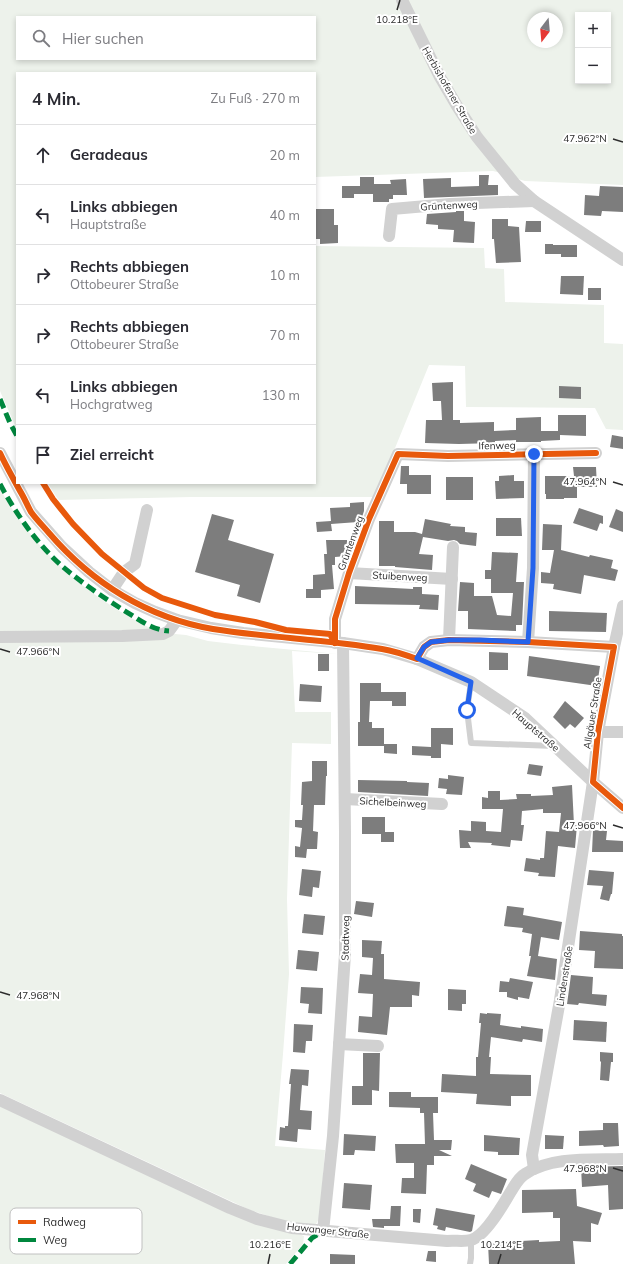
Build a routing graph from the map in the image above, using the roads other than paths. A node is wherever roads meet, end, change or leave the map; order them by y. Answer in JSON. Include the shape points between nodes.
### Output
{"nodes":[{"id":1,"x":402,"y":0,"type":"edge"},
{"id":2,"x":534,"y":201,"type":"junction"},
{"id":3,"x":389,"y":236,"type":"dead end"},
{"id":4,"x":623,"y":260,"type":"edge"},
{"id":5,"x":0,"y":453,"type":"edge"},
{"id":6,"x":596,"y":453,"type":"dead end"},
{"id":7,"x":398,"y":454,"type":"joint"},
{"id":8,"x":534,"y":454,"type":"junction"},
{"id":9,"x":16,"y":482,"type":"edge"},
{"id":10,"x":17,"y":484,"type":"edge"},
{"id":11,"x":147,"y":510,"type":"dead end"},
{"id":12,"x":454,"y":547,"type":"dead end"},
{"id":13,"x":349,"y":573,"type":"junction"},
{"id":14,"x":452,"y":579,"type":"junction"},
{"id":15,"x":112,"y":590,"type":"junction"},
{"id":16,"x":623,"y":606,"type":"edge"},
{"id":17,"x":177,"y":620,"type":"junction"},
{"id":18,"x":0,"y":637,"type":"edge"},
{"id":19,"x":449,"y":640,"type":"junction"},
{"id":20,"x":528,"y":642,"type":"junction"},
{"id":21,"x":339,"y":643,"type":"junction"},
{"id":22,"x":614,"y":647,"type":"junction"},
{"id":23,"x":417,"y":658,"type":"junction"},
{"id":24,"x":471,"y":682,"type":"junction"},
{"id":25,"x":598,"y":732,"type":"junction"},
{"id":26,"x":623,"y":732,"type":"edge"},
{"id":27,"x":556,"y":746,"type":"junction"},
{"id":28,"x":593,"y":782,"type":"junction"},
{"id":29,"x":345,"y":800,"type":"junction"},
{"id":30,"x":442,"y":804,"type":"dead end"},
{"id":31,"x":623,"y":808,"type":"edge"},
{"id":32,"x":338,"y":1044,"type":"junction"},
{"id":33,"x":378,"y":1046,"type":"dead end"},
{"id":34,"x":0,"y":1100,"type":"edge"},
{"id":35,"x":623,"y":1159,"type":"edge"},
{"id":36,"x":534,"y":1169,"type":"junction"},
{"id":37,"x":323,"y":1231,"type":"junction"},
{"id":38,"x":471,"y":1240,"type":"junction"},
{"id":39,"x":470,"y":1264,"type":"edge"}],
"edges":[{"from":1,"to":2,"type":"street","name":"Herbishofener Straße","via":[[440,78],[477,137],[515,184]]},
{"from":2,"to":3,"type":"street","name":"Grüntenweg","via":[[392,209]]},
{"from":2,"to":4,"type":"street","name":"Herbishofener Straße"},
{"from":5,"to":9,"type":"street","name":"Hauptstraße"},
{"from":6,"to":8,"type":"street","name":"Ifenweg"},
{"from":7,"to":8,"type":"street","name":"Ifenweg"},
{"from":7,"to":13,"type":"street","name":"Grüntenweg","via":[[369,519]]},
{"from":8,"to":20,"type":"street","via":[[533,568]]},
{"from":10,"to":15,"type":"street","name":"Hauptstraße","via":[[32,512],[62,548]]},
{"from":11,"to":15,"type":"street","via":[[135,564],[124,572]]},
{"from":12,"to":14,"type":"street"},
{"from":13,"to":14,"type":"street","name":"Stuibenweg"},
{"from":13,"to":21,"type":"street","name":"Grüntenweg","via":[[335,619]]},
{"from":14,"to":19,"type":"street"},
{"from":15,"to":17,"type":"street","name":"Hauptstraße"},
{"from":16,"to":22,"type":"street","name":"Allgäuer Straße"},
{"from":17,"to":18,"type":"street","via":[[169,631],[163,634]]},
{"from":17,"to":21,"type":"street","name":"Hauptstraße","via":[[243,633]]},
{"from":19,"to":20,"type":"street"},
{"from":19,"to":23,"type":"street","via":[[431,642]]},
{"from":20,"to":22,"type":"street"},
{"from":21,"to":23,"type":"street","name":"Hauptstraße","via":[[383,649]]},
{"from":21,"to":29,"type":"street","name":"Stadtweg"},
{"from":22,"to":25,"type":"street","name":"Allgäuer Straße"},
{"from":23,"to":24,"type":"street","name":"Hauptstraße"},
{"from":24,"to":27,"type":"street","name":"Hauptstraße","via":[[525,718]]},
{"from":24,"to":27,"type":"lane","via":[[467,710],[471,743]]},
{"from":25,"to":26,"type":"street"},
{"from":25,"to":28,"type":"street","name":"Allgäuer Straße"},
{"from":27,"to":28,"type":"street","name":"Hauptstraße"},
{"from":28,"to":31,"type":"street","name":"Hauptstraße"},
{"from":28,"to":36,"type":"street","name":"Lindenstraße","via":[[560,1000],[532,1156]]},
{"from":29,"to":30,"type":"street","name":"Sichelbeinweg"},
{"from":29,"to":32,"type":"street","name":"Stadtweg","via":[[345,954]]},
{"from":32,"to":33,"type":"street"},
{"from":32,"to":37,"type":"street","name":"Stadtweg"},
{"from":34,"to":37,"type":"street","name":"Hawanger Straße","via":[[257,1219],[292,1228]]},
{"from":35,"to":36,"type":"street","via":[[555,1162]]},
{"from":36,"to":38,"type":"street","via":[[523,1175],[498,1213],[479,1236]]},
{"from":37,"to":38,"type":"street","name":"Hawanger Straße","via":[[447,1241]]},
{"from":38,"to":39,"type":"lane"}]}
